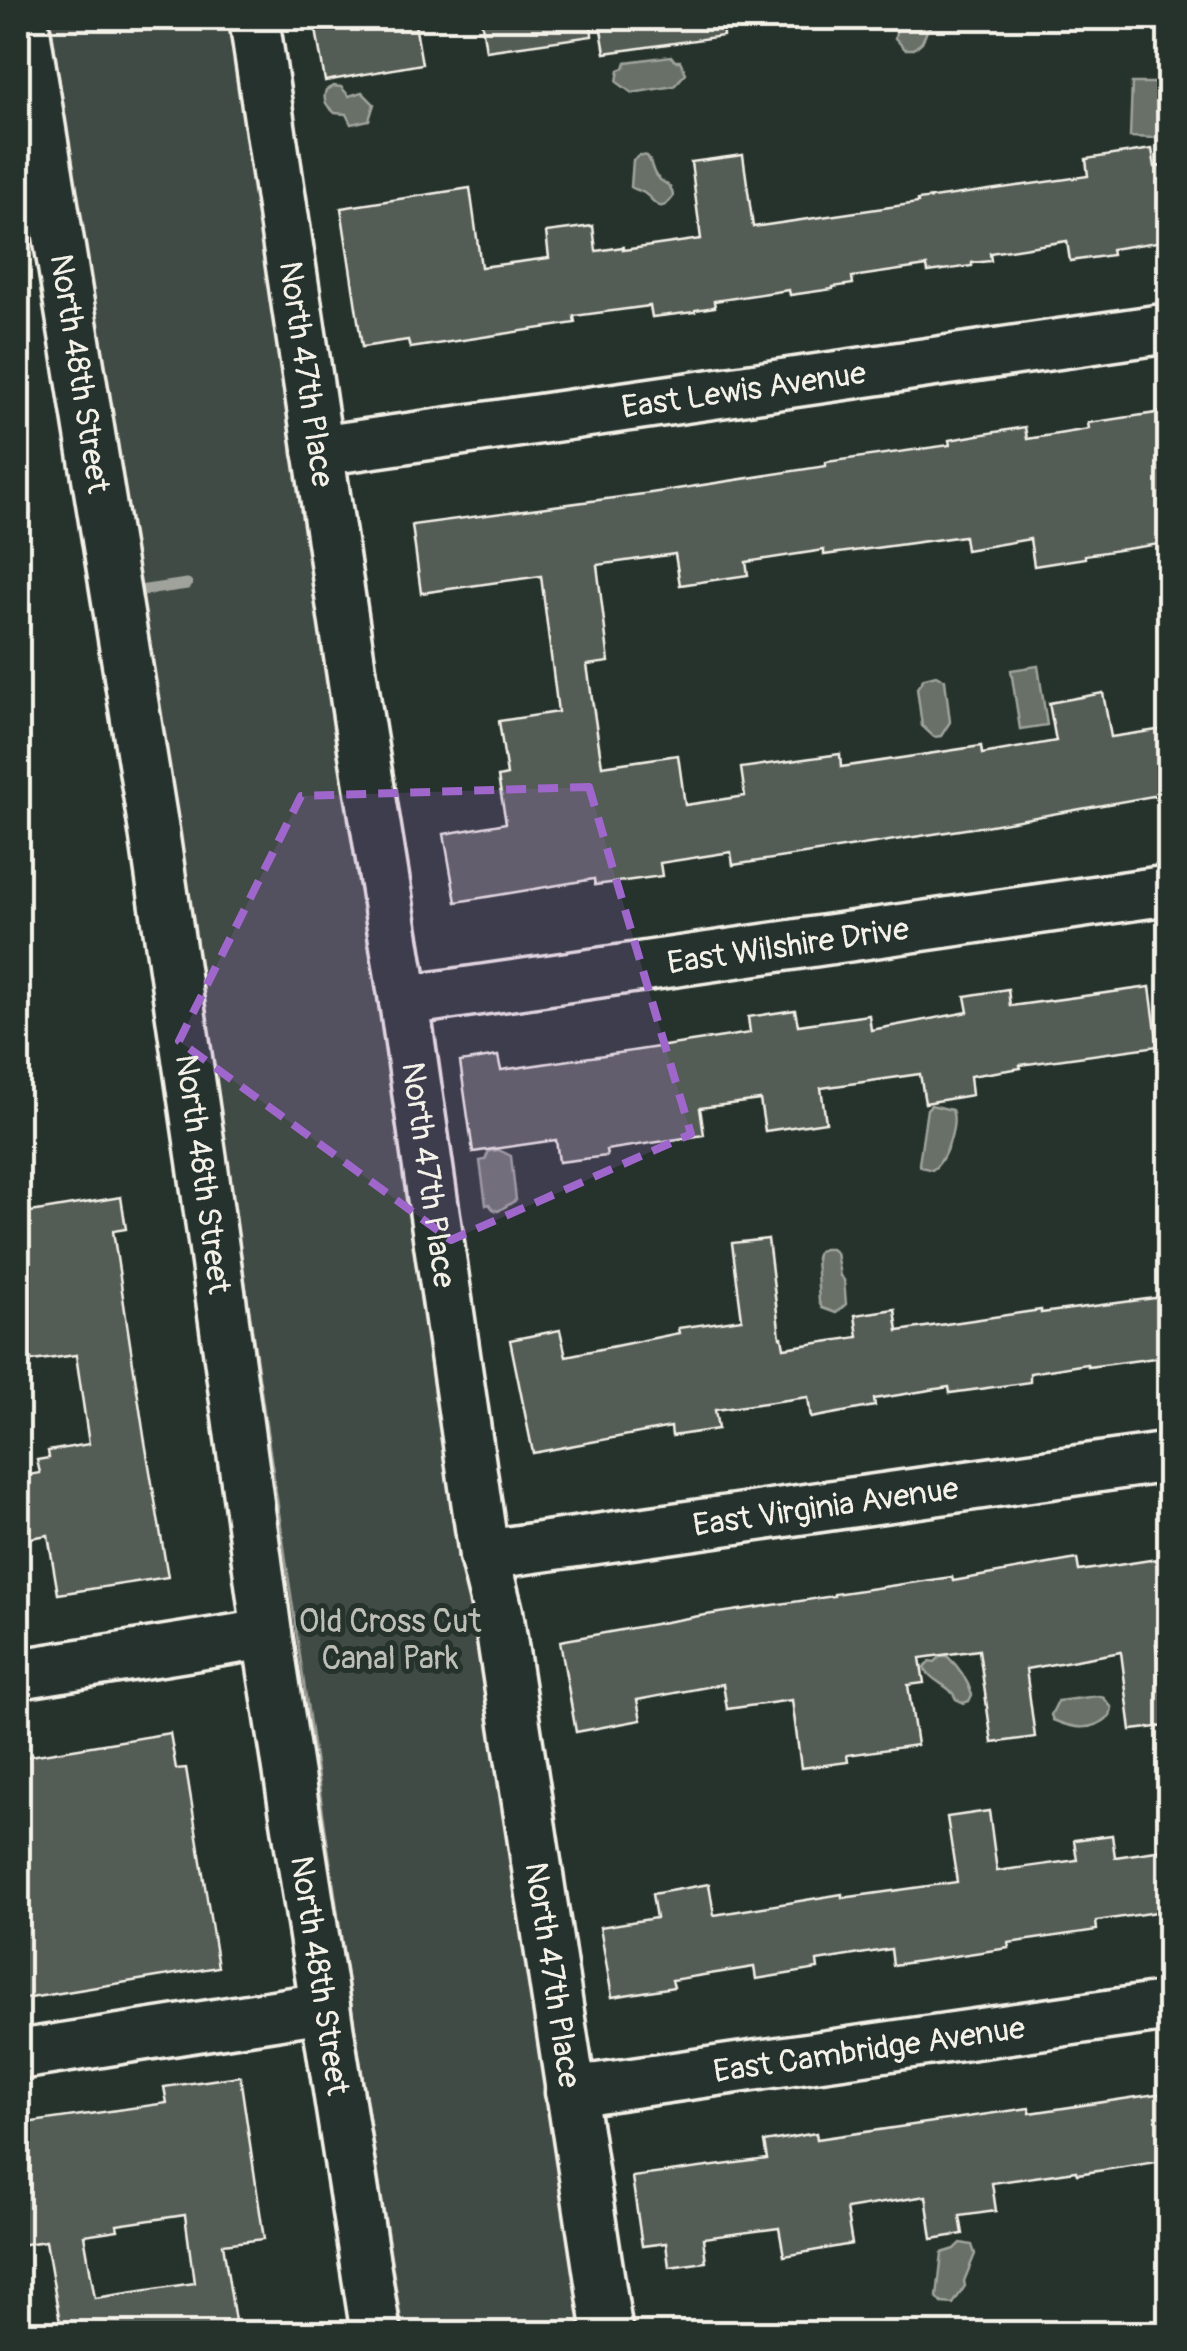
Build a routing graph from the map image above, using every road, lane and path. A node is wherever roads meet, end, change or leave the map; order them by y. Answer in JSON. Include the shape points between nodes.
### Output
{"nodes":[{"id":1,"x":23,"y":18,"type":"edge"},
{"id":2,"x":254,"y":18,"type":"edge"},
{"id":3,"x":1170,"y":328,"type":"edge"},
{"id":4,"x":318,"y":451,"type":"junction"},
{"id":5,"x":1170,"y":890,"type":"edge"},
{"id":6,"x":404,"y":1001,"type":"junction"},
{"id":7,"x":1170,"y":1457,"type":"edge"},
{"id":8,"x":484,"y":1555,"type":"junction"},
{"id":9,"x":267,"y":1634,"type":"junction"},
{"id":10,"x":18,"y":1674,"type":"edge"},
{"id":11,"x":1170,"y":2006,"type":"edge"},
{"id":12,"x":325,"y":2007,"type":"junction"},
{"id":13,"x":18,"y":2055,"type":"edge"},
{"id":14,"x":570,"y":2092,"type":"junction"},
{"id":15,"x":376,"y":2334,"type":"edge"},
{"id":16,"x":608,"y":2334,"type":"edge"}],
"edges":[{"from":1,"to":9,"type":"street","name":"North 48th Street","via":[[154,831]]},
{"from":2,"to":4,"type":"street","name":"North 47th Place"},
{"from":3,"to":4,"type":"street","name":"East Lewis Avenue"},
{"from":4,"to":6,"type":"street","name":"North 47th Place"},
{"from":5,"to":6,"type":"street","name":"East Wilshire Drive"},
{"from":6,"to":8,"type":"street","name":"North 47th Place"},
{"from":7,"to":8,"type":"street","name":"East Virginia Avenue"},
{"from":8,"to":14,"type":"street","name":"North 47th Place"},
{"from":9,"to":10,"type":"street"},
{"from":9,"to":12,"type":"street","name":"North 48th Street"},
{"from":11,"to":14,"type":"street","name":"East Cambridge Avenue"},
{"from":12,"to":13,"type":"street"},
{"from":12,"to":15,"type":"street","name":"North 48th Street"},
{"from":14,"to":16,"type":"street","name":"North 47th Place"}]}
